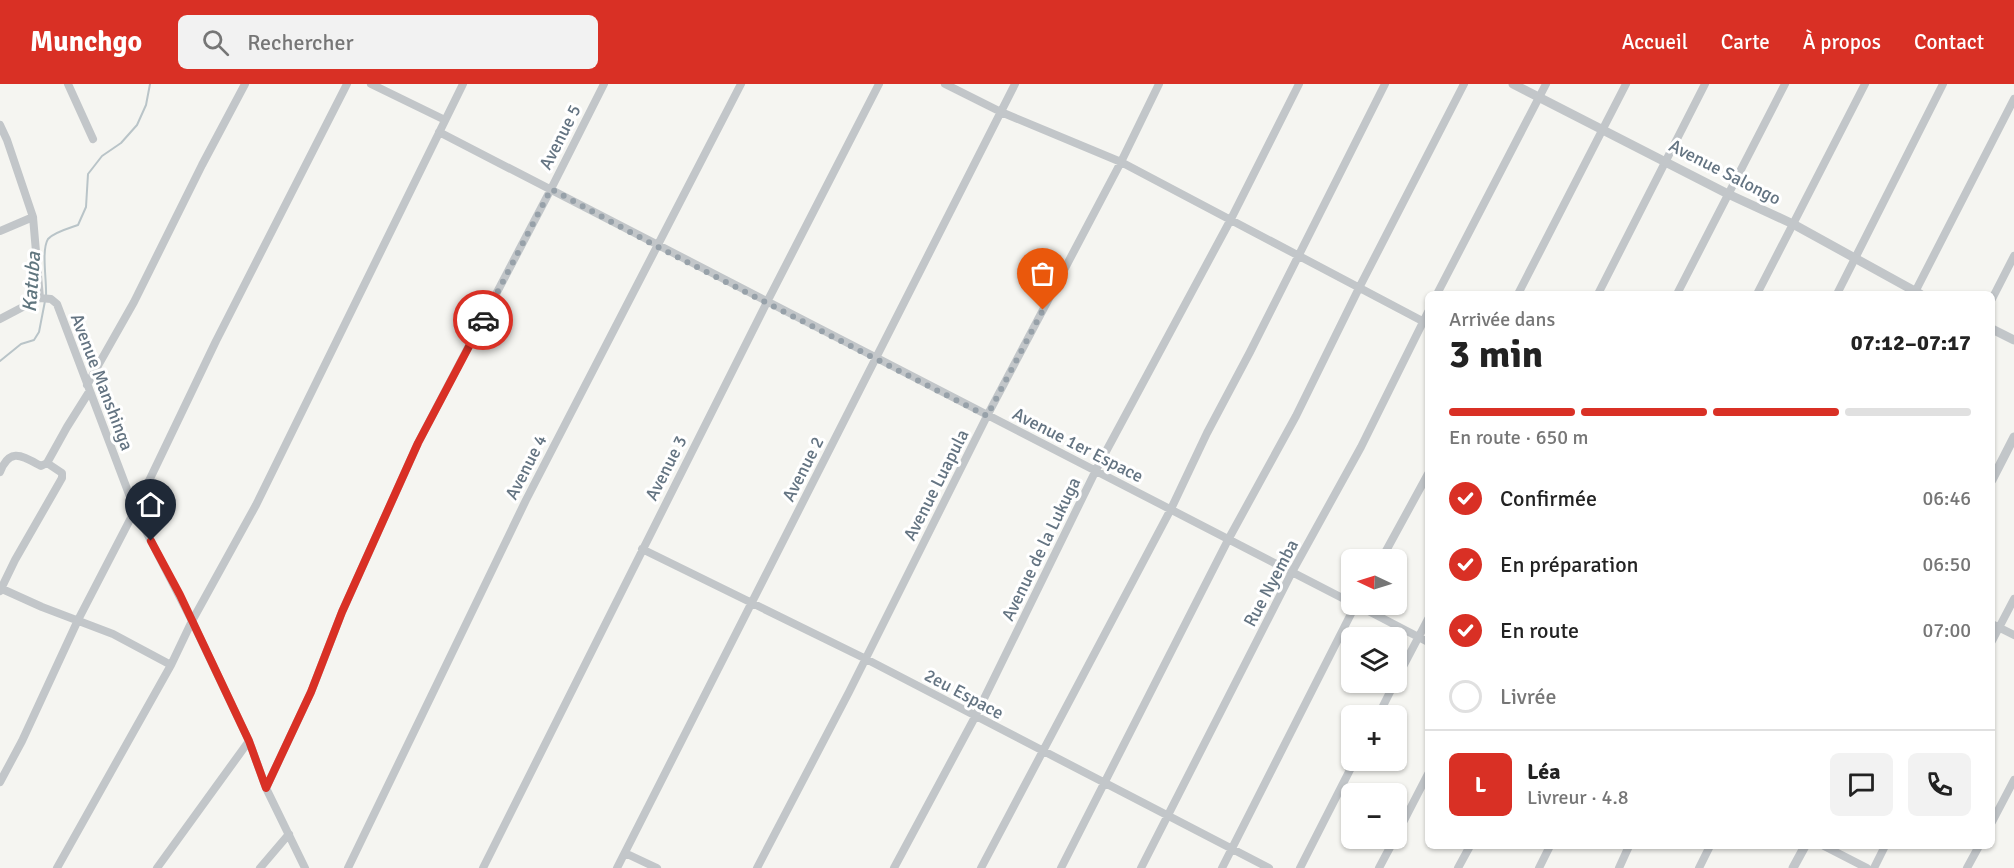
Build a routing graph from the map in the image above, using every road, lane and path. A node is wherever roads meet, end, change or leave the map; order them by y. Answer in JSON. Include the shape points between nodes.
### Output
{"nodes":[{"id":1,"x":68,"y":84,"type":"edge"},
{"id":2,"x":245,"y":84,"type":"edge"},
{"id":3,"x":347,"y":84,"type":"edge"},
{"id":4,"x":371,"y":84,"type":"edge"},
{"id":5,"x":463,"y":84,"type":"edge"},
{"id":6,"x":604,"y":84,"type":"edge"},
{"id":7,"x":741,"y":84,"type":"edge"},
{"id":8,"x":879,"y":84,"type":"edge"},
{"id":9,"x":945,"y":84,"type":"edge"},
{"id":10,"x":1015,"y":84,"type":"edge"},
{"id":11,"x":1159,"y":84,"type":"edge"},
{"id":12,"x":1299,"y":84,"type":"edge"},
{"id":13,"x":1385,"y":84,"type":"edge"},
{"id":14,"x":1464,"y":84,"type":"edge"},
{"id":15,"x":1513,"y":84,"type":"edge"},
{"id":16,"x":1546,"y":84,"type":"edge"},
{"id":17,"x":1626,"y":84,"type":"edge"},
{"id":18,"x":1706,"y":84,"type":"edge"},
{"id":19,"x":1785,"y":84,"type":"edge"},
{"id":20,"x":1865,"y":84,"type":"edge"},
{"id":21,"x":1943,"y":84,"type":"edge"},
{"id":22,"x":1539,"y":97,"type":"junction"},
{"id":23,"x":2014,"y":99,"type":"edge"},
{"id":24,"x":1001,"y":112,"type":"junction"},
{"id":25,"x":445,"y":120,"type":"junction"},
{"id":26,"x":0,"y":125,"type":"edge"},
{"id":27,"x":1602,"y":129,"type":"junction"},
{"id":28,"x":439,"y":132,"type":"junction"},
{"id":29,"x":93,"y":139,"type":"dead end"},
{"id":30,"x":4,"y":142,"type":"edge"},
{"id":31,"x":1666,"y":161,"type":"junction"},
{"id":32,"x":1120,"y":162,"type":"junction"},
{"id":33,"x":551,"y":189,"type":"junction"},
{"id":34,"x":1728,"y":194,"type":"junction"},
{"id":35,"x":33,"y":217,"type":"junction"},
{"id":36,"x":1231,"y":219,"type":"junction"},
{"id":37,"x":1793,"y":224,"type":"junction"},
{"id":38,"x":0,"y":231,"type":"edge"},
{"id":39,"x":656,"y":246,"type":"junction"},
{"id":40,"x":1298,"y":255,"type":"junction"},
{"id":41,"x":2014,"y":256,"type":"edge"},
{"id":42,"x":1855,"y":259,"type":"junction"},
{"id":43,"x":1359,"y":288,"type":"junction"},
{"id":44,"x":1439,"y":291,"type":"edge"},
{"id":45,"x":1520,"y":291,"type":"edge"},
{"id":46,"x":1600,"y":291,"type":"edge"},
{"id":47,"x":1679,"y":291,"type":"edge"},
{"id":48,"x":1759,"y":291,"type":"edge"},
{"id":49,"x":1839,"y":291,"type":"edge"},
{"id":50,"x":1912,"y":291,"type":"edge"},
{"id":51,"x":1917,"y":291,"type":"edge"},
{"id":52,"x":1995,"y":293,"type":"edge"},
{"id":53,"x":40,"y":298,"type":"junction"},
{"id":54,"x":767,"y":302,"type":"junction"},
{"id":55,"x":0,"y":320,"type":"edge"},
{"id":56,"x":1425,"y":323,"type":"edge"},
{"id":57,"x":1995,"y":330,"type":"edge"},
{"id":58,"x":2014,"y":340,"type":"edge"},
{"id":59,"x":876,"y":357,"type":"junction"},
{"id":60,"x":88,"y":389,"type":"junction"},
{"id":61,"x":987,"y":416,"type":"junction"},
{"id":62,"x":2014,"y":437,"type":"edge"},
{"id":63,"x":47,"y":463,"type":"junction"},
{"id":64,"x":1096,"y":470,"type":"junction"},
{"id":65,"x":0,"y":472,"type":"edge"},
{"id":66,"x":1995,"y":474,"type":"edge"},
{"id":67,"x":1425,"y":479,"type":"edge"},
{"id":68,"x":1171,"y":509,"type":"junction"},
{"id":69,"x":135,"y":510,"type":"junction"},
{"id":70,"x":1228,"y":540,"type":"junction"},
{"id":71,"x":642,"y":549,"type":"junction"},
{"id":72,"x":1387,"y":549,"type":"edge"},
{"id":73,"x":1292,"y":572,"type":"junction"},
{"id":74,"x":0,"y":589,"type":"edge"},
{"id":75,"x":1341,"y":597,"type":"edge"},
{"id":76,"x":2014,"y":599,"type":"edge"},
{"id":77,"x":752,"y":602,"type":"junction"},
{"id":78,"x":1349,"y":615,"type":"edge"},
{"id":79,"x":1376,"y":615,"type":"edge"},
{"id":80,"x":78,"y":620,"type":"junction"},
{"id":81,"x":192,"y":621,"type":"junction"},
{"id":82,"x":1425,"y":624,"type":"edge"},
{"id":83,"x":1996,"y":626,"type":"edge"},
{"id":84,"x":2014,"y":635,"type":"edge"},
{"id":85,"x":1418,"y":637,"type":"junction"},
{"id":86,"x":1425,"y":640,"type":"edge"},
{"id":87,"x":866,"y":659,"type":"junction"},
{"id":88,"x":1407,"y":659,"type":"edge"},
{"id":89,"x":171,"y":665,"type":"junction"},
{"id":90,"x":975,"y":717,"type":"junction"},
{"id":91,"x":249,"y":741,"type":"junction"},
{"id":92,"x":1041,"y":751,"type":"junction"},
{"id":93,"x":1349,"y":771,"type":"edge"},
{"id":94,"x":1425,"y":780,"type":"edge"},
{"id":95,"x":2014,"y":780,"type":"edge"},
{"id":96,"x":0,"y":782,"type":"edge"},
{"id":97,"x":1104,"y":784,"type":"junction"},
{"id":98,"x":266,"y":788,"type":"junction"},
{"id":99,"x":1407,"y":815,"type":"edge"},
{"id":100,"x":1995,"y":816,"type":"edge"},
{"id":101,"x":1168,"y":817,"type":"junction"},
{"id":102,"x":289,"y":834,"type":"junction"},
{"id":103,"x":1232,"y":848,"type":"junction"},
{"id":104,"x":1389,"y":849,"type":"edge"},
{"id":105,"x":1468,"y":849,"type":"edge"},
{"id":106,"x":1548,"y":849,"type":"edge"},
{"id":107,"x":1628,"y":849,"type":"edge"},
{"id":108,"x":1708,"y":849,"type":"edge"},
{"id":109,"x":1803,"y":849,"type":"edge"},
{"id":110,"x":1830,"y":849,"type":"edge"},
{"id":111,"x":1884,"y":849,"type":"edge"},
{"id":112,"x":1977,"y":849,"type":"edge"},
{"id":113,"x":625,"y":853,"type":"junction"},
{"id":114,"x":57,"y":868,"type":"edge"},
{"id":115,"x":157,"y":868,"type":"edge"},
{"id":116,"x":260,"y":868,"type":"edge"},
{"id":117,"x":305,"y":868,"type":"edge"},
{"id":118,"x":348,"y":868,"type":"edge"},
{"id":119,"x":483,"y":868,"type":"edge"},
{"id":120,"x":618,"y":868,"type":"edge"},
{"id":121,"x":657,"y":868,"type":"edge"},
{"id":122,"x":757,"y":868,"type":"edge"},
{"id":123,"x":894,"y":868,"type":"edge"},
{"id":124,"x":981,"y":868,"type":"edge"},
{"id":125,"x":1060,"y":868,"type":"edge"},
{"id":126,"x":1142,"y":868,"type":"edge"},
{"id":127,"x":1222,"y":868,"type":"edge"},
{"id":128,"x":1269,"y":868,"type":"edge"},
{"id":129,"x":1300,"y":868,"type":"edge"},
{"id":130,"x":1379,"y":868,"type":"edge"},
{"id":131,"x":1458,"y":868,"type":"edge"},
{"id":132,"x":1539,"y":868,"type":"edge"},
{"id":133,"x":1619,"y":868,"type":"edge"},
{"id":134,"x":1699,"y":868,"type":"edge"},
{"id":135,"x":1793,"y":868,"type":"edge"},
{"id":136,"x":1867,"y":868,"type":"edge"},
{"id":137,"x":1874,"y":868,"type":"edge"},
{"id":138,"x":1967,"y":868,"type":"edge"}],
"edges":[{"from":1,"to":29,"type":"street"},
{"from":2,"to":60,"type":"street"},
{"from":3,"to":69,"type":"street"},
{"from":4,"to":25,"type":"street"},
{"from":5,"to":25,"type":"street"},
{"from":6,"to":33,"type":"street","name":"Avenue 5"},
{"from":7,"to":39,"type":"street","name":"Avenue 4"},
{"from":8,"to":54,"type":"street","name":"Avenue 3"},
{"from":9,"to":24,"type":"street"},
{"from":10,"to":24,"type":"street","name":"Avenue 2"},
{"from":11,"to":32,"type":"street","name":"Avenue Luapula"},
{"from":12,"to":36,"type":"street","name":"Avenue de la Lukuga"},
{"from":13,"to":40,"type":"street"},
{"from":14,"to":43,"type":"street"},
{"from":15,"to":22,"type":"street","name":"Avenue Salongo"},
{"from":16,"to":22,"type":"street"},
{"from":17,"to":27,"type":"street"},
{"from":18,"to":31,"type":"street"},
{"from":19,"to":34,"type":"street"},
{"from":20,"to":37,"type":"street"},
{"from":21,"to":42,"type":"street"},
{"from":22,"to":27,"type":"street","name":"Avenue Salongo"},
{"from":22,"to":44,"type":"street"},
{"from":23,"to":51,"type":"street"},
{"from":24,"to":32,"type":"street"},
{"from":24,"to":59,"type":"street","name":"Avenue 2"},
{"from":25,"to":28,"type":"street"},
{"from":26,"to":30,"type":"street"},
{"from":27,"to":31,"type":"street","name":"Avenue Salongo"},
{"from":27,"to":45,"type":"street"},
{"from":28,"to":33,"type":"street","name":"Avenue 1er Espace"},
{"from":28,"to":81,"type":"street","via":[[272,474]]},
{"from":30,"to":35,"type":"street"},
{"from":31,"to":34,"type":"street","name":"Avenue Salongo"},
{"from":31,"to":46,"type":"street"},
{"from":32,"to":36,"type":"street"},
{"from":32,"to":61,"type":"street","name":"Avenue Luapula"},
{"from":33,"to":39,"type":"street","name":"Avenue 1er Espace"},
{"from":33,"to":98,"type":"street","name":"Avenue 5","via":[[418,443]]},
{"from":34,"to":37,"type":"street","name":"Avenue Salongo"},
{"from":34,"to":47,"type":"street"},
{"from":35,"to":38,"type":"street"},
{"from":35,"to":53,"type":"street"},
{"from":36,"to":40,"type":"street"},
{"from":36,"to":64,"type":"street","name":"Avenue de la Lukuga"},
{"from":37,"to":42,"type":"street","name":"Avenue Salongo"},
{"from":37,"to":48,"type":"street"},
{"from":39,"to":54,"type":"street","name":"Avenue 1er Espace"},
{"from":39,"to":118,"type":"street","name":"Avenue 4","via":[[526,501]]},
{"from":40,"to":43,"type":"street"},
{"from":40,"to":68,"type":"street"},
{"from":41,"to":52,"type":"street"},
{"from":42,"to":49,"type":"street"},
{"from":42,"to":50,"type":"street","name":"Avenue Salongo"},
{"from":43,"to":56,"type":"street"},
{"from":43,"to":70,"type":"street","via":[[1296,416]]},
{"from":53,"to":55,"type":"street"},
{"from":53,"to":60,"type":"street","name":"Avenue Manshinga","via":[[57,304]]},
{"from":54,"to":59,"type":"street","name":"Avenue 1er Espace"},
{"from":54,"to":71,"type":"street","name":"Avenue 3"},
{"from":56,"to":73,"type":"street","name":"Rue Nyemba"},
{"from":57,"to":58,"type":"street"},
{"from":59,"to":61,"type":"street","name":"Avenue 1er Espace"},
{"from":59,"to":77,"type":"street","name":"Avenue 2"},
{"from":60,"to":63,"type":"street"},
{"from":60,"to":69,"type":"street","name":"Avenue Manshinga"},
{"from":61,"to":64,"type":"street","name":"Avenue 1er Espace"},
{"from":61,"to":87,"type":"street","name":"Avenue Luapula"},
{"from":62,"to":66,"type":"street"},
{"from":63,"to":65,"type":"street","via":[[41,466],[13,456],[5,460]]},
{"from":63,"to":74,"type":"street","via":[[62,473],[62,478]]},
{"from":64,"to":68,"type":"street","name":"Avenue 1er Espace"},
{"from":64,"to":90,"type":"street","name":"Avenue de la Lukuga"},
{"from":67,"to":72,"type":"street"},
{"from":68,"to":70,"type":"street","name":"Avenue 1er Espace"},
{"from":68,"to":92,"type":"street"},
{"from":69,"to":80,"type":"street"},
{"from":69,"to":81,"type":"street","name":"Avenue Manshinga"},
{"from":70,"to":73,"type":"street","name":"Avenue 1er Espace"},
{"from":70,"to":97,"type":"street"},
{"from":71,"to":77,"type":"street","name":"2eu Espace"},
{"from":71,"to":119,"type":"street","name":"Avenue 3"},
{"from":73,"to":75,"type":"street","name":"Avenue 1er Espace"},
{"from":73,"to":101,"type":"street","name":"Rue Nyemba"},
{"from":74,"to":80,"type":"street"},
{"from":76,"to":83,"type":"street"},
{"from":77,"to":87,"type":"street","name":"2eu Espace"},
{"from":77,"to":113,"type":"street","name":"Avenue 2"},
{"from":78,"to":103,"type":"street"},
{"from":79,"to":85,"type":"street","name":"Avenue 1er Espace"},
{"from":80,"to":89,"type":"street"},
{"from":80,"to":96,"type":"street"},
{"from":81,"to":89,"type":"street"},
{"from":81,"to":91,"type":"street","name":"Avenue Manshinga"},
{"from":82,"to":85,"type":"street"},
{"from":83,"to":84,"type":"street"},
{"from":85,"to":86,"type":"street","name":"Avenue 1er Espace"},
{"from":85,"to":88,"type":"street"},
{"from":87,"to":90,"type":"street","name":"2eu Espace"},
{"from":87,"to":122,"type":"street","name":"Avenue Luapula"},
{"from":89,"to":114,"type":"street"},
{"from":90,"to":92,"type":"street","name":"2eu Espace"},
{"from":90,"to":123,"type":"street","name":"Avenue de la Lukuga"},
{"from":91,"to":98,"type":"street","name":"Avenue Manshinga"},
{"from":91,"to":115,"type":"street"},
{"from":92,"to":97,"type":"street","name":"2eu Espace"},
{"from":92,"to":124,"type":"street"},
{"from":93,"to":129,"type":"street"},
{"from":94,"to":99,"type":"street"},
{"from":95,"to":100,"type":"street"},
{"from":97,"to":101,"type":"street","name":"2eu Espace"},
{"from":97,"to":125,"type":"street"},
{"from":98,"to":102,"type":"street","name":"Avenue Manshinga"},
{"from":101,"to":103,"type":"street","name":"2eu Espace"},
{"from":101,"to":126,"type":"street","name":"Rue Nyemba"},
{"from":102,"to":116,"type":"street"},
{"from":102,"to":117,"type":"street","name":"Avenue Manshinga"},
{"from":103,"to":127,"type":"street"},
{"from":103,"to":128,"type":"street","name":"2eu Espace"},
{"from":104,"to":130,"type":"street"},
{"from":105,"to":131,"type":"street"},
{"from":106,"to":132,"type":"street"},
{"from":107,"to":133,"type":"street"},
{"from":108,"to":134,"type":"street"},
{"from":109,"to":135,"type":"street"},
{"from":110,"to":136,"type":"street"},
{"from":111,"to":137,"type":"street"},
{"from":112,"to":138,"type":"street"},
{"from":113,"to":120,"type":"street","name":"Avenue 2"},
{"from":113,"to":121,"type":"street"}]}
